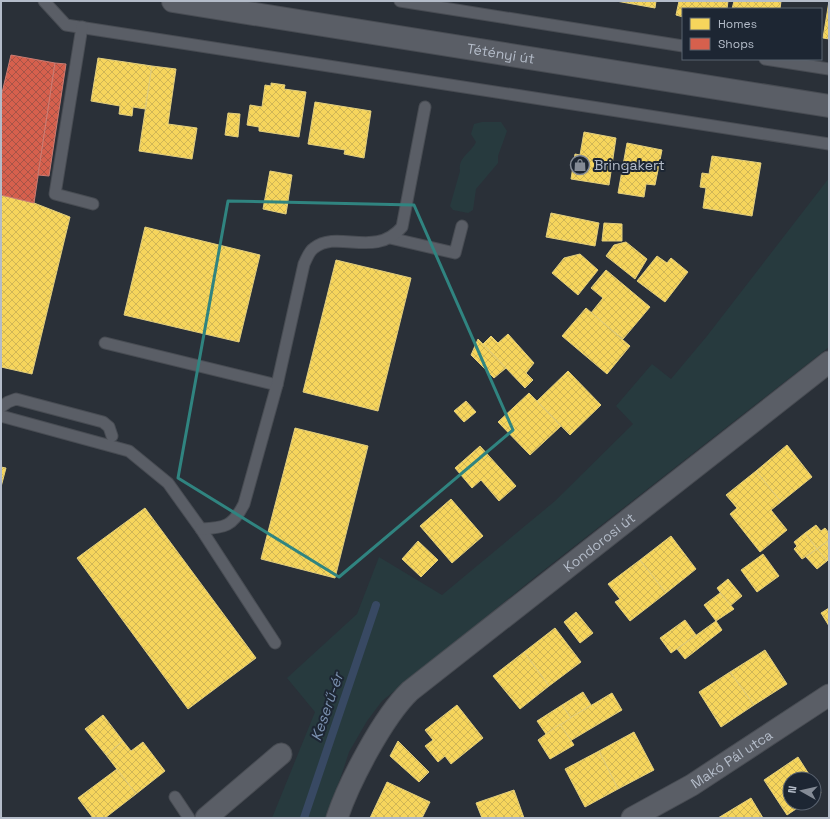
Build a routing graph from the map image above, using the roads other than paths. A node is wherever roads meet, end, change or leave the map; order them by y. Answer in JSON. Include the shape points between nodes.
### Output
{"nodes":[{"id":1,"x":44,"y":1,"type":"edge"},
{"id":2,"x":173,"y":1,"type":"edge"},
{"id":3,"x":400,"y":1,"type":"edge"},
{"id":4,"x":82,"y":27,"type":"junction"},
{"id":5,"x":682,"y":46,"type":"edge"},
{"id":6,"x":771,"y":60,"type":"edge"},
{"id":7,"x":829,"y":69,"type":"edge"},
{"id":8,"x":829,"y":106,"type":"edge"},
{"id":9,"x":425,"y":107,"type":"dead end"},
{"id":10,"x":829,"y":144,"type":"edge"},
{"id":11,"x":93,"y":204,"type":"dead end"},
{"id":12,"x":462,"y":226,"type":"dead end"},
{"id":13,"x":390,"y":238,"type":"junction"},
{"id":14,"x":105,"y":343,"type":"dead end"},
{"id":15,"x":829,"y":362,"type":"edge"},
{"id":16,"x":277,"y":385,"type":"junction"},
{"id":17,"x":1,"y":407,"type":"edge"},
{"id":18,"x":1,"y":416,"type":"edge"},
{"id":19,"x":112,"y":436,"type":"dead end"},
{"id":20,"x":201,"y":529,"type":"junction"},
{"id":21,"x":275,"y":643,"type":"dead end"},
{"id":22,"x":829,"y":695,"type":"edge"},
{"id":23,"x":281,"y":754,"type":"dead end"},
{"id":24,"x":175,"y":797,"type":"dead end"},
{"id":25,"x":188,"y":818,"type":"edge"},
{"id":26,"x":206,"y":818,"type":"edge"},
{"id":27,"x":337,"y":818,"type":"edge"},
{"id":28,"x":632,"y":818,"type":"edge"}],
"edges":[{"from":1,"to":4,"type":"lane","via":[[66,25]]},
{"from":2,"to":8,"type":"street","name":"Tétényi út"},
{"from":3,"to":5,"type":"lane"},
{"from":4,"to":10,"type":"lane"},
{"from":4,"to":11,"type":"lane","via":[[56,194]]},
{"from":6,"to":7,"type":"lane"},
{"from":9,"to":13,"type":"lane","via":[[402,227]]},
{"from":12,"to":13,"type":"lane","via":[[455,253]]},
{"from":13,"to":16,"type":"lane","via":[[385,241],[361,243],[326,242],[313,248],[304,264]]},
{"from":14,"to":16,"type":"lane"},
{"from":15,"to":27,"type":"street","name":"Kondorosi út","via":[[399,701],[343,799]]},
{"from":16,"to":20,"type":"lane","via":[[244,504],[238,516],[228,526]]},
{"from":17,"to":19,"type":"lane","via":[[16,399],[70,412],[103,422]]},
{"from":18,"to":20,"type":"lane","via":[[129,451],[168,483]]},
{"from":20,"to":21,"type":"lane"},
{"from":22,"to":28,"type":"street","name":"Makó Pál utca","via":[[692,785]]},
{"from":23,"to":26,"type":"street"},
{"from":24,"to":25,"type":"lane"}]}
